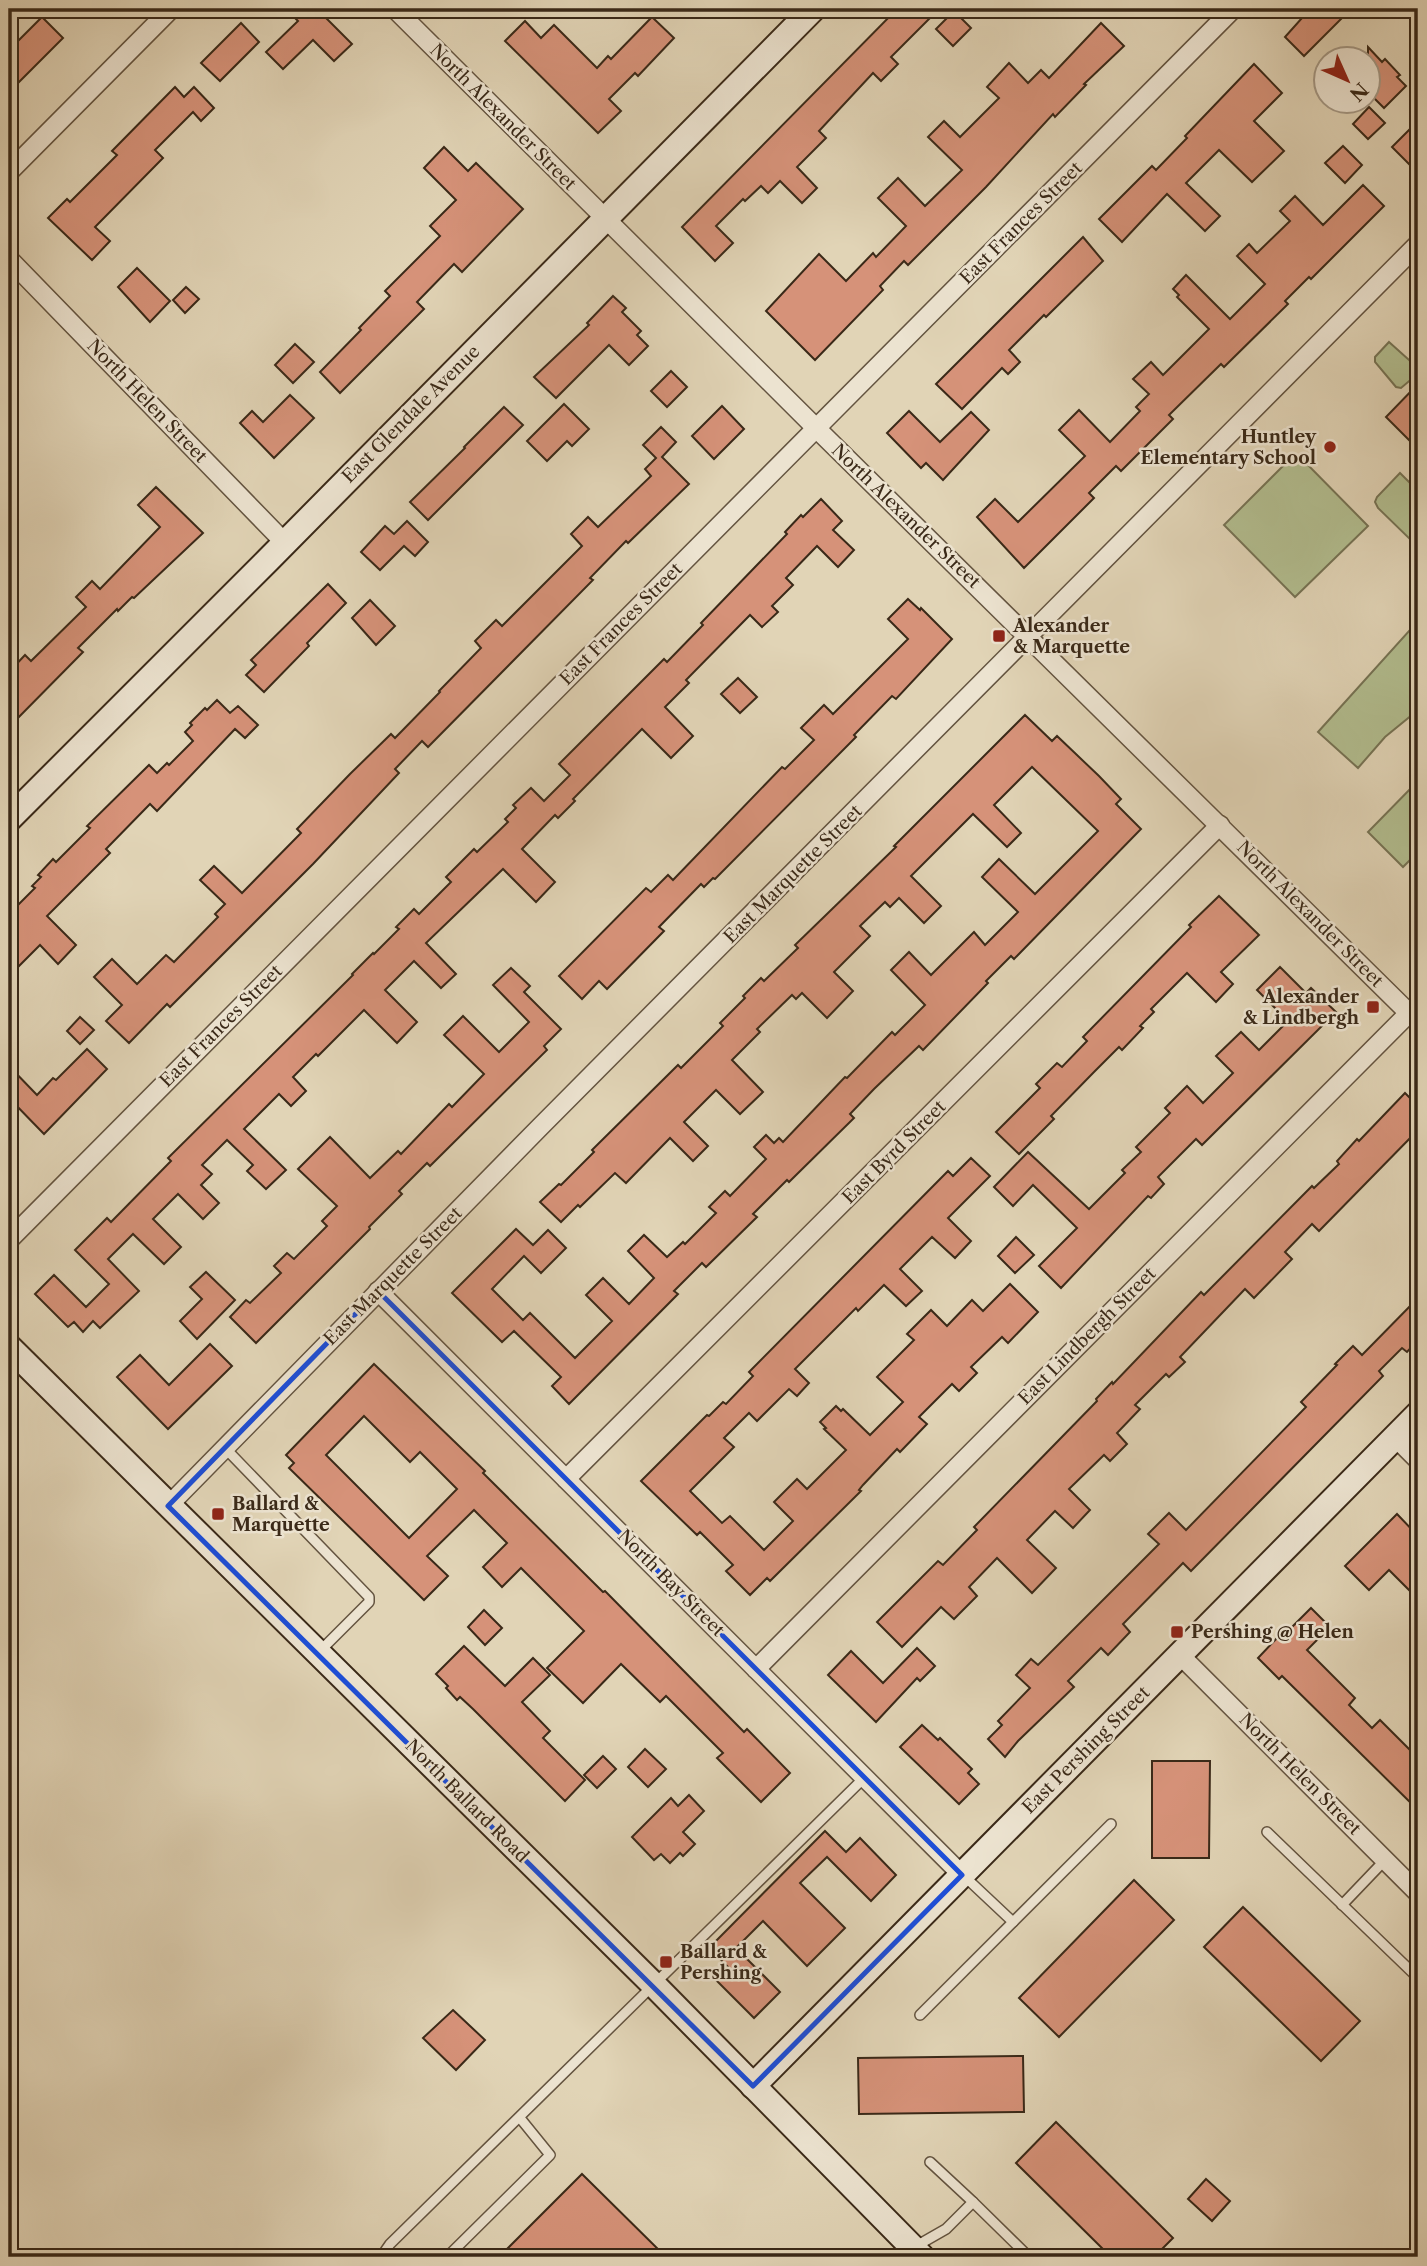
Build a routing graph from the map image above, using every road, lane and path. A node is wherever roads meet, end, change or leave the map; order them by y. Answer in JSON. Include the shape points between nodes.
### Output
{"nodes":[{"id":1,"x":171,"y":9,"type":"edge"},
{"id":2,"x":395,"y":9,"type":"edge"},
{"id":3,"x":813,"y":9,"type":"edge"},
{"id":4,"x":1233,"y":9,"type":"edge"},
{"id":5,"x":9,"y":172,"type":"edge"},
{"id":6,"x":604,"y":218,"type":"junction"},
{"id":7,"x":1418,"y":244,"type":"edge"},
{"id":8,"x":9,"y":259,"type":"edge"},
{"id":9,"x":817,"y":429,"type":"junction"},
{"id":10,"x":285,"y":543,"type":"junction"},
{"id":11,"x":1029,"y":637,"type":"junction"},
{"id":12,"x":9,"y":819,"type":"edge"},
{"id":13,"x":1220,"y":825,"type":"junction"},
{"id":14,"x":1415,"y":1013,"type":"edge"},
{"id":15,"x":9,"y":1240,"type":"edge"},
{"id":16,"x":378,"y":1292,"type":"junction"},
{"id":17,"x":9,"y":1347,"type":"edge"},
{"id":18,"x":1418,"y":1414,"type":"edge"},
{"id":19,"x":1395,"y":1437,"type":"junction"},
{"id":20,"x":225,"y":1448,"type":"junction"},
{"id":21,"x":1418,"y":1460,"type":"edge"},
{"id":22,"x":566,"y":1479,"type":"junction"},
{"id":23,"x":168,"y":1506,"type":"junction"},
{"id":24,"x":317,"y":1653,"type":"junction"},
{"id":25,"x":1181,"y":1656,"type":"junction"},
{"id":26,"x":756,"y":1669,"type":"junction"},
{"id":27,"x":865,"y":1777,"type":"junction"},
{"id":28,"x":1111,"y":1824,"type":"dead end"},
{"id":29,"x":1267,"y":1832,"type":"dead end"},
{"id":30,"x":1385,"y":1860,"type":"junction"},
{"id":31,"x":962,"y":1875,"type":"junction"},
{"id":32,"x":1418,"y":1893,"type":"edge"},
{"id":33,"x":1342,"y":1905,"type":"junction"},
{"id":34,"x":1013,"y":1922,"type":"junction"},
{"id":35,"x":1413,"y":1973,"type":"dead end"},
{"id":36,"x":654,"y":1986,"type":"junction"},
{"id":37,"x":920,"y":2015,"type":"dead end"},
{"id":38,"x":753,"y":2086,"type":"junction"},
{"id":39,"x":520,"y":2119,"type":"junction"},
{"id":40,"x":930,"y":2162,"type":"dead end"},
{"id":41,"x":973,"y":2202,"type":"junction"},
{"id":42,"x":911,"y":2254,"type":"edge"},
{"id":43,"x":380,"y":2257,"type":"edge"},
{"id":44,"x":447,"y":2257,"type":"edge"},
{"id":45,"x":1029,"y":2257,"type":"edge"}],
"edges":[{"from":1,"to":5,"type":"street"},
{"from":2,"to":6,"type":"street","name":"North Alexander Street"},
{"from":3,"to":6,"type":"street","name":"East Glendale Avenue"},
{"from":4,"to":9,"type":"street","name":"East Frances Street"},
{"from":6,"to":9,"type":"street","name":"North Alexander Street"},
{"from":6,"to":10,"type":"street","name":"East Glendale Avenue"},
{"from":7,"to":11,"type":"street","name":"East Marquette Street"},
{"from":8,"to":10,"type":"street","name":"North Helen Street"},
{"from":9,"to":11,"type":"street","name":"North Alexander Street"},
{"from":9,"to":15,"type":"street","name":"East Frances Street"},
{"from":10,"to":12,"type":"street","name":"East Glendale Avenue"},
{"from":11,"to":13,"type":"street","name":"North Alexander Street"},
{"from":11,"to":16,"type":"street","name":"East Marquette Street"},
{"from":13,"to":14,"type":"street","name":"North Alexander Street"},
{"from":13,"to":22,"type":"street","name":"East Byrd Street"},
{"from":14,"to":26,"type":"street","name":"East Lindbergh Street"},
{"from":16,"to":20,"type":"street","name":"East Marquette Street"},
{"from":16,"to":22,"type":"street","name":"North Bay Street"},
{"from":17,"to":23,"type":"street","name":"North Ballard Road"},
{"from":18,"to":19,"type":"street","name":"East Pershing Street"},
{"from":19,"to":21,"type":"street"},
{"from":19,"to":25,"type":"street","name":"East Pershing Street"},
{"from":20,"to":23,"type":"street","name":"East Marquette Street"},
{"from":20,"to":24,"type":"lane","via":[[369,1597]]},
{"from":22,"to":26,"type":"street","name":"North Bay Street"},
{"from":23,"to":24,"type":"street","name":"North Ballard Road"},
{"from":24,"to":36,"type":"street","name":"North Ballard Road"},
{"from":25,"to":30,"type":"street","name":"North Helen Street"},
{"from":25,"to":31,"type":"street","name":"East Pershing Street"},
{"from":26,"to":27,"type":"street","name":"North Bay Street"},
{"from":27,"to":31,"type":"street","name":"North Bay Street"},
{"from":27,"to":36,"type":"lane"},
{"from":28,"to":34,"type":"lane"},
{"from":29,"to":33,"type":"lane"},
{"from":30,"to":32,"type":"street","name":"North Helen Street"},
{"from":30,"to":33,"type":"lane"},
{"from":31,"to":34,"type":"lane"},
{"from":31,"to":38,"type":"street","name":"East Pershing Street"},
{"from":33,"to":35,"type":"lane"},
{"from":34,"to":37,"type":"lane"},
{"from":36,"to":38,"type":"street","name":"North Ballard Road"},
{"from":36,"to":39,"type":"lane"},
{"from":38,"to":42,"type":"street","name":"North Ballard Road"},
{"from":39,"to":43,"type":"lane"},
{"from":39,"to":44,"type":"lane","via":[[550,2155]]},
{"from":40,"to":41,"type":"lane"},
{"from":41,"to":42,"type":"lane"},
{"from":41,"to":45,"type":"lane"}]}
